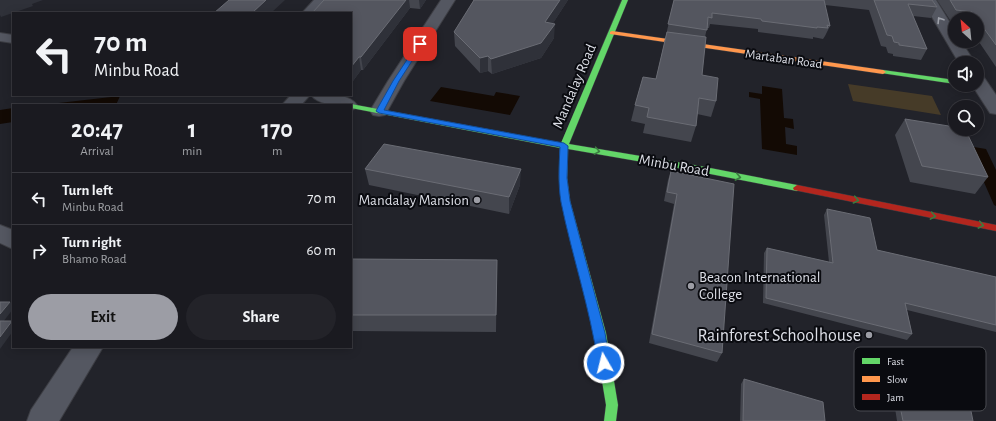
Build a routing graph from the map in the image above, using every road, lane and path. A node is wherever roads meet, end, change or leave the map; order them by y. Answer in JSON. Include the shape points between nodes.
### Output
{"nodes":[{"id":1,"x":321,"y":0,"type":"edge"},
{"id":2,"x":448,"y":0,"type":"edge"},
{"id":3,"x":625,"y":0,"type":"edge"},
{"id":4,"x":929,"y":0,"type":"edge"},
{"id":5,"x":310,"y":12,"type":"edge"},
{"id":6,"x":612,"y":33,"type":"junction"},
{"id":7,"x":0,"y":37,"type":"edge"},
{"id":8,"x":12,"y":39,"type":"edge"},
{"id":9,"x":963,"y":56,"type":"edge"},
{"id":10,"x":948,"y":81,"type":"edge"},
{"id":11,"x":984,"y":92,"type":"edge"},
{"id":12,"x":300,"y":96,"type":"edge"},
{"id":13,"x":323,"y":96,"type":"edge"},
{"id":14,"x":291,"y":104,"type":"edge"},
{"id":15,"x":347,"y":104,"type":"edge"},
{"id":16,"x":352,"y":105,"type":"edge"},
{"id":17,"x":996,"y":109,"type":"edge"},
{"id":18,"x":379,"y":111,"type":"junction"},
{"id":19,"x":564,"y":146,"type":"junction"},
{"id":20,"x":996,"y":228,"type":"edge"},
{"id":21,"x":0,"y":233,"type":"edge"},
{"id":22,"x":12,"y":239,"type":"edge"},
{"id":23,"x":87,"y":348,"type":"edge"},
{"id":24,"x":42,"y":421,"type":"edge"},
{"id":25,"x":610,"y":421,"type":"edge"}],
"edges":[{"from":1,"to":5,"type":"street"},
{"from":2,"to":18,"type":"street"},
{"from":3,"to":6,"type":"street","name":"Mandalay Road"},
{"from":9,"to":4,"type":"street","one_way":true},
{"from":6,"to":10,"type":"street","name":"Martaban Road"},
{"from":6,"to":19,"type":"street","name":"Mandalay Road"},
{"from":7,"to":8,"type":"street"},
{"from":11,"to":17,"type":"street"},
{"from":12,"to":14,"type":"street"},
{"from":13,"to":15,"type":"street","name":"Minbu Road"},
{"from":16,"to":18,"type":"street","name":"Minbu Road"},
{"from":18,"to":19,"type":"street","name":"Minbu Road"},
{"from":19,"to":20,"type":"street","name":"Minbu Road","one_way":true,"via":[[700,169]]},
{"from":19,"to":25,"type":"street","name":"Mandalay Road","via":[[563,178],[566,201],[600,333],[612,405]]},
{"from":21,"to":22,"type":"street"},
{"from":23,"to":24,"type":"street"}]}
